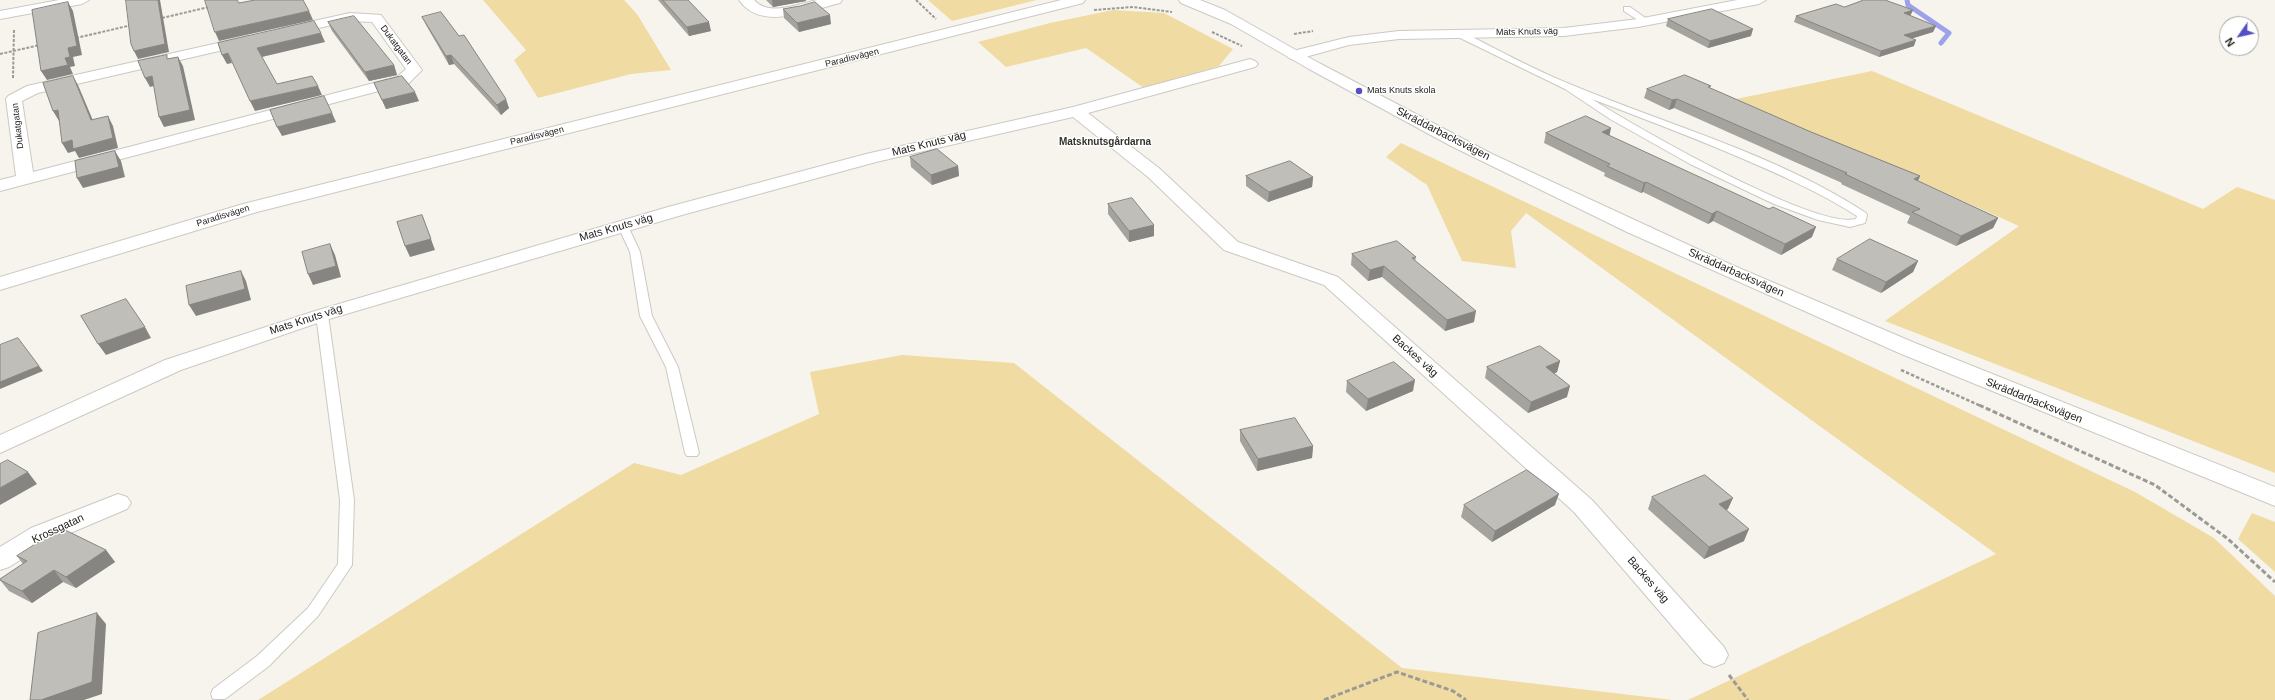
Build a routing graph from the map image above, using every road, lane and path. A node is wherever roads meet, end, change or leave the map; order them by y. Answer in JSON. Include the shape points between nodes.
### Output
{"nodes":[{"id":1,"x":82,"y":0,"type":"edge"},
{"id":2,"x":746,"y":0,"type":"edge"},
{"id":3,"x":835,"y":0,"type":"edge"},
{"id":4,"x":916,"y":0,"type":"edge"},
{"id":5,"x":1186,"y":0,"type":"edge"},
{"id":6,"x":1759,"y":0,"type":"edge"},
{"id":7,"x":216,"y":5,"type":"edge"},
{"id":8,"x":1209,"y":5,"type":"edge"},
{"id":9,"x":1084,"y":6,"type":"edge"},
{"id":10,"x":1627,"y":9,"type":"dead end"},
{"id":11,"x":14,"y":13,"type":"junction"},
{"id":12,"x":1178,"y":13,"type":"dead end"},
{"id":13,"x":0,"y":15,"type":"edge"},
{"id":14,"x":155,"y":20,"type":"edge"},
{"id":15,"x":1647,"y":22,"type":"junction"},
{"id":16,"x":132,"y":25,"type":"edge"},
{"id":17,"x":1210,"y":31,"type":"dead end"},
{"id":18,"x":951,"y":33,"type":"junction"},
{"id":19,"x":1457,"y":33,"type":"junction"},
{"id":20,"x":72,"y":39,"type":"edge"},
{"id":21,"x":42,"y":45,"type":"edge"},
{"id":22,"x":13,"y":51,"type":"junction"},
{"id":23,"x":0,"y":54,"type":"edge"},
{"id":24,"x":1294,"y":55,"type":"junction"},
{"id":25,"x":1247,"y":56,"type":"joint"},
{"id":26,"x":13,"y":81,"type":"dead end"},
{"id":27,"x":1568,"y":87,"type":"junction"},
{"id":28,"x":1076,"y":111,"type":"junction"},
{"id":29,"x":25,"y":178,"type":"junction"},
{"id":30,"x":0,"y":186,"type":"edge"},
{"id":31,"x":623,"y":226,"type":"junction"},
{"id":32,"x":0,"y":284,"type":"edge"},
{"id":33,"x":322,"y":315,"type":"junction"},
{"id":34,"x":1896,"y":367,"type":"dead end"},
{"id":35,"x":0,"y":445,"type":"edge"},
{"id":36,"x":692,"y":453,"type":"dead end"},
{"id":37,"x":2275,"y":497,"type":"edge"},
{"id":38,"x":118,"y":503,"type":"dead end"},
{"id":39,"x":0,"y":560,"type":"edge"},
{"id":40,"x":2275,"y":582,"type":"edge"},
{"id":41,"x":1714,"y":656,"type":"joint"},
{"id":42,"x":219,"y":694,"type":"dead end"},
{"id":43,"x":1324,"y":700,"type":"edge"},
{"id":44,"x":1466,"y":700,"type":"edge"},
{"id":45,"x":1748,"y":700,"type":"edge"}],
"edges":[{"from":1,"to":11,"type":"street"},
{"from":2,"to":3,"type":"street","via":[[755,9],[764,12],[784,11]]},
{"from":4,"to":18,"type":"path"},
{"from":5,"to":8,"type":"street","name":"Skräddarbacksvägen"},
{"from":6,"to":15,"type":"street","name":"Mats Knuts väg"},
{"from":7,"to":14,"type":"path"},
{"from":8,"to":24,"type":"street","name":"Skräddarbacksvägen"},
{"from":9,"to":12,"type":"path","via":[[1142,6]]},
{"from":9,"to":18,"type":"street","name":"Paradisvägen"},
{"from":10,"to":15,"type":"lane"},
{"from":11,"to":13,"type":"street"},
{"from":11,"to":22,"type":"path"},
{"from":15,"to":19,"type":"street","name":"Mats Knuts väg","via":[[1564,32]]},
{"from":16,"to":20,"type":"path"},
{"from":17,"to":25,"type":"path"},
{"from":18,"to":32,"type":"street","name":"Paradisvägen","via":[[250,208]]},
{"from":19,"to":24,"type":"street","name":"Mats Knuts väg","via":[[1349,40]]},
{"from":19,"to":27,"type":"lane"},
{"from":21,"to":22,"type":"path"},
{"from":22,"to":23,"type":"path"},
{"from":22,"to":26,"type":"path"},
{"from":24,"to":37,"type":"street","name":"Skräddarbacksvägen","via":[[1543,186],[1775,291],[2003,389]]},
{"from":25,"to":28,"type":"street","name":"Mats Knuts väg"},
{"from":27,"to":27,"type":"lane","via":[[1613,117],[1693,162],[1778,202],[1822,218],[1850,224],[1861,221],[1862,215],[1846,204],[1780,172],[1687,132]]},
{"from":28,"to":31,"type":"street","name":"Mats Knuts väg","via":[[872,158]]},
{"from":28,"to":41,"type":"street","name":"Backes väg","via":[[1154,173],[1231,246],[1331,281],[1583,506]]},
{"from":29,"to":29,"type":"street","name":"Dukatgatan","via":[[403,80],[414,70],[376,18],[350,17],[32,89],[14,99]]},
{"from":29,"to":30,"type":"street","name":"Dukatgatan"},
{"from":31,"to":33,"type":"street","name":"Mats Knuts väg"},
{"from":31,"to":36,"type":"lane","via":[[635,252],[646,316],[672,367]]},
{"from":33,"to":35,"type":"street","name":"Mats Knuts väg","via":[[173,365]]},
{"from":33,"to":42,"type":"lane","via":[[347,500],[345,565],[312,612],[263,661]]},
{"from":34,"to":40,"type":"path","via":[[2155,485],[2228,539]]},
{"from":38,"to":39,"type":"street","name":"Krossgatan","via":[[40,535]]},
{"from":41,"to":45,"type":"path"},
{"from":43,"to":44,"type":"path","via":[[1397,672],[1453,691]]}]}
